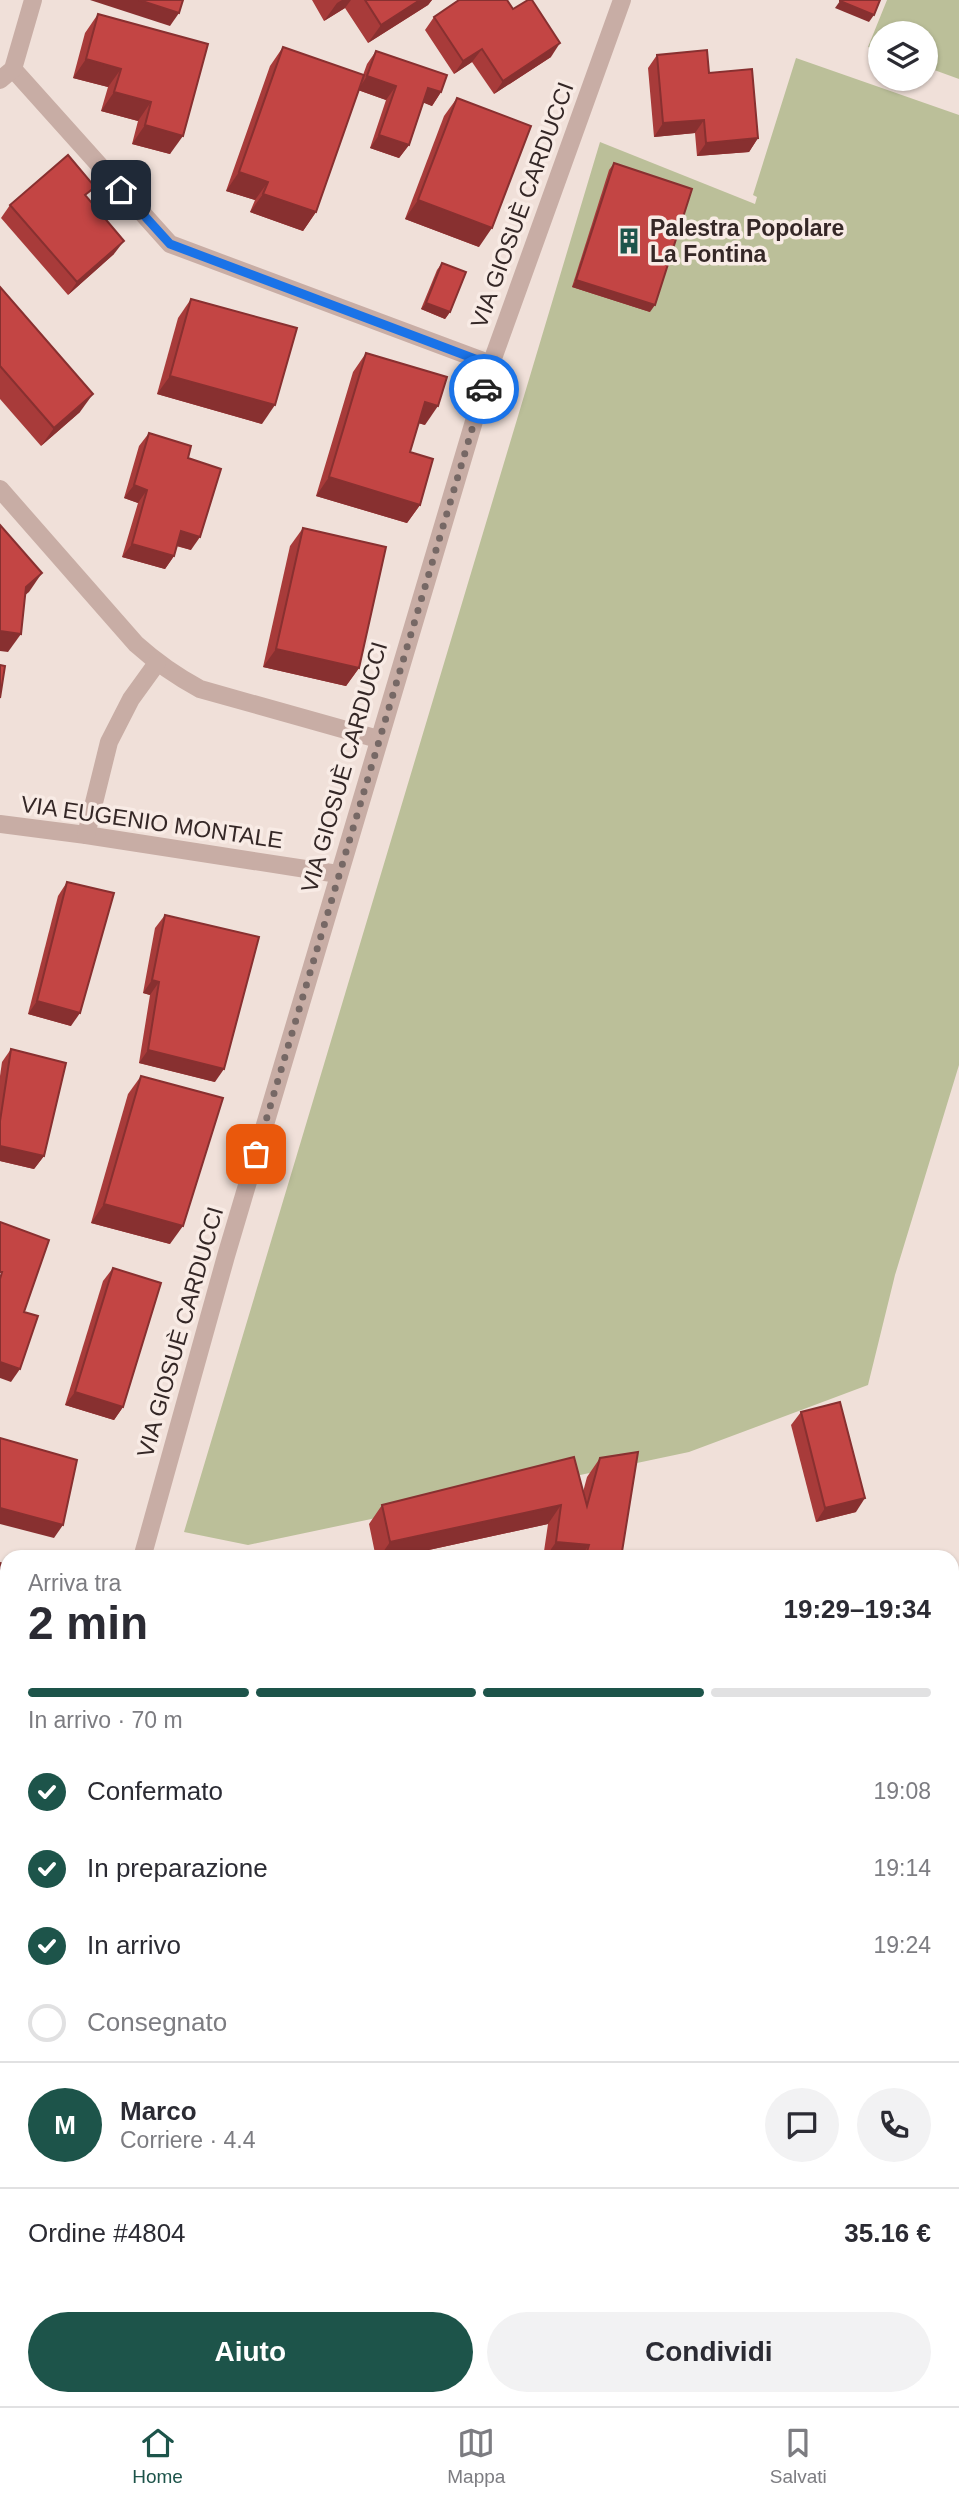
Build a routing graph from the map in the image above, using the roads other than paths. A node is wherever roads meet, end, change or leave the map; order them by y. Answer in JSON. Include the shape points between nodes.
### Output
{"nodes":[{"id":1,"x":33,"y":0,"type":"edge"},
{"id":2,"x":622,"y":0,"type":"edge"},
{"id":3,"x":7,"y":74,"type":"edge"},
{"id":4,"x":491,"y":365,"type":"junction"},
{"id":5,"x":0,"y":489,"type":"edge"},
{"id":6,"x":157,"y":663,"type":"junction"},
{"id":7,"x":378,"y":739,"type":"junction"},
{"id":8,"x":0,"y":824,"type":"edge"},
{"id":9,"x":86,"y":835,"type":"junction"},
{"id":10,"x":338,"y":874,"type":"junction"},
{"id":11,"x":144,"y":1550,"type":"edge"}],
"edges":[{"from":1,"to":3,"type":"street"},
{"from":2,"to":4,"type":"street","name":"VIA GIOSUÈ CARDUCCI"},
{"from":3,"to":4,"type":"street","via":[[170,244]]},
{"from":4,"to":7,"type":"street","name":"VIA GIOSUÈ CARDUCCI"},
{"from":5,"to":6,"type":"street"},
{"from":6,"to":7,"type":"street","via":[[200,689]]},
{"from":6,"to":9,"type":"street","via":[[108,743]]},
{"from":7,"to":10,"type":"street","name":"VIA GIOSUÈ CARDUCCI"},
{"from":8,"to":9,"type":"street","name":"VIA EUGENIO MONTALE"},
{"from":9,"to":10,"type":"street","name":"VIA EUGENIO MONTALE"},
{"from":10,"to":11,"type":"street","name":"VIA GIOSUÈ CARDUCCI"}]}
